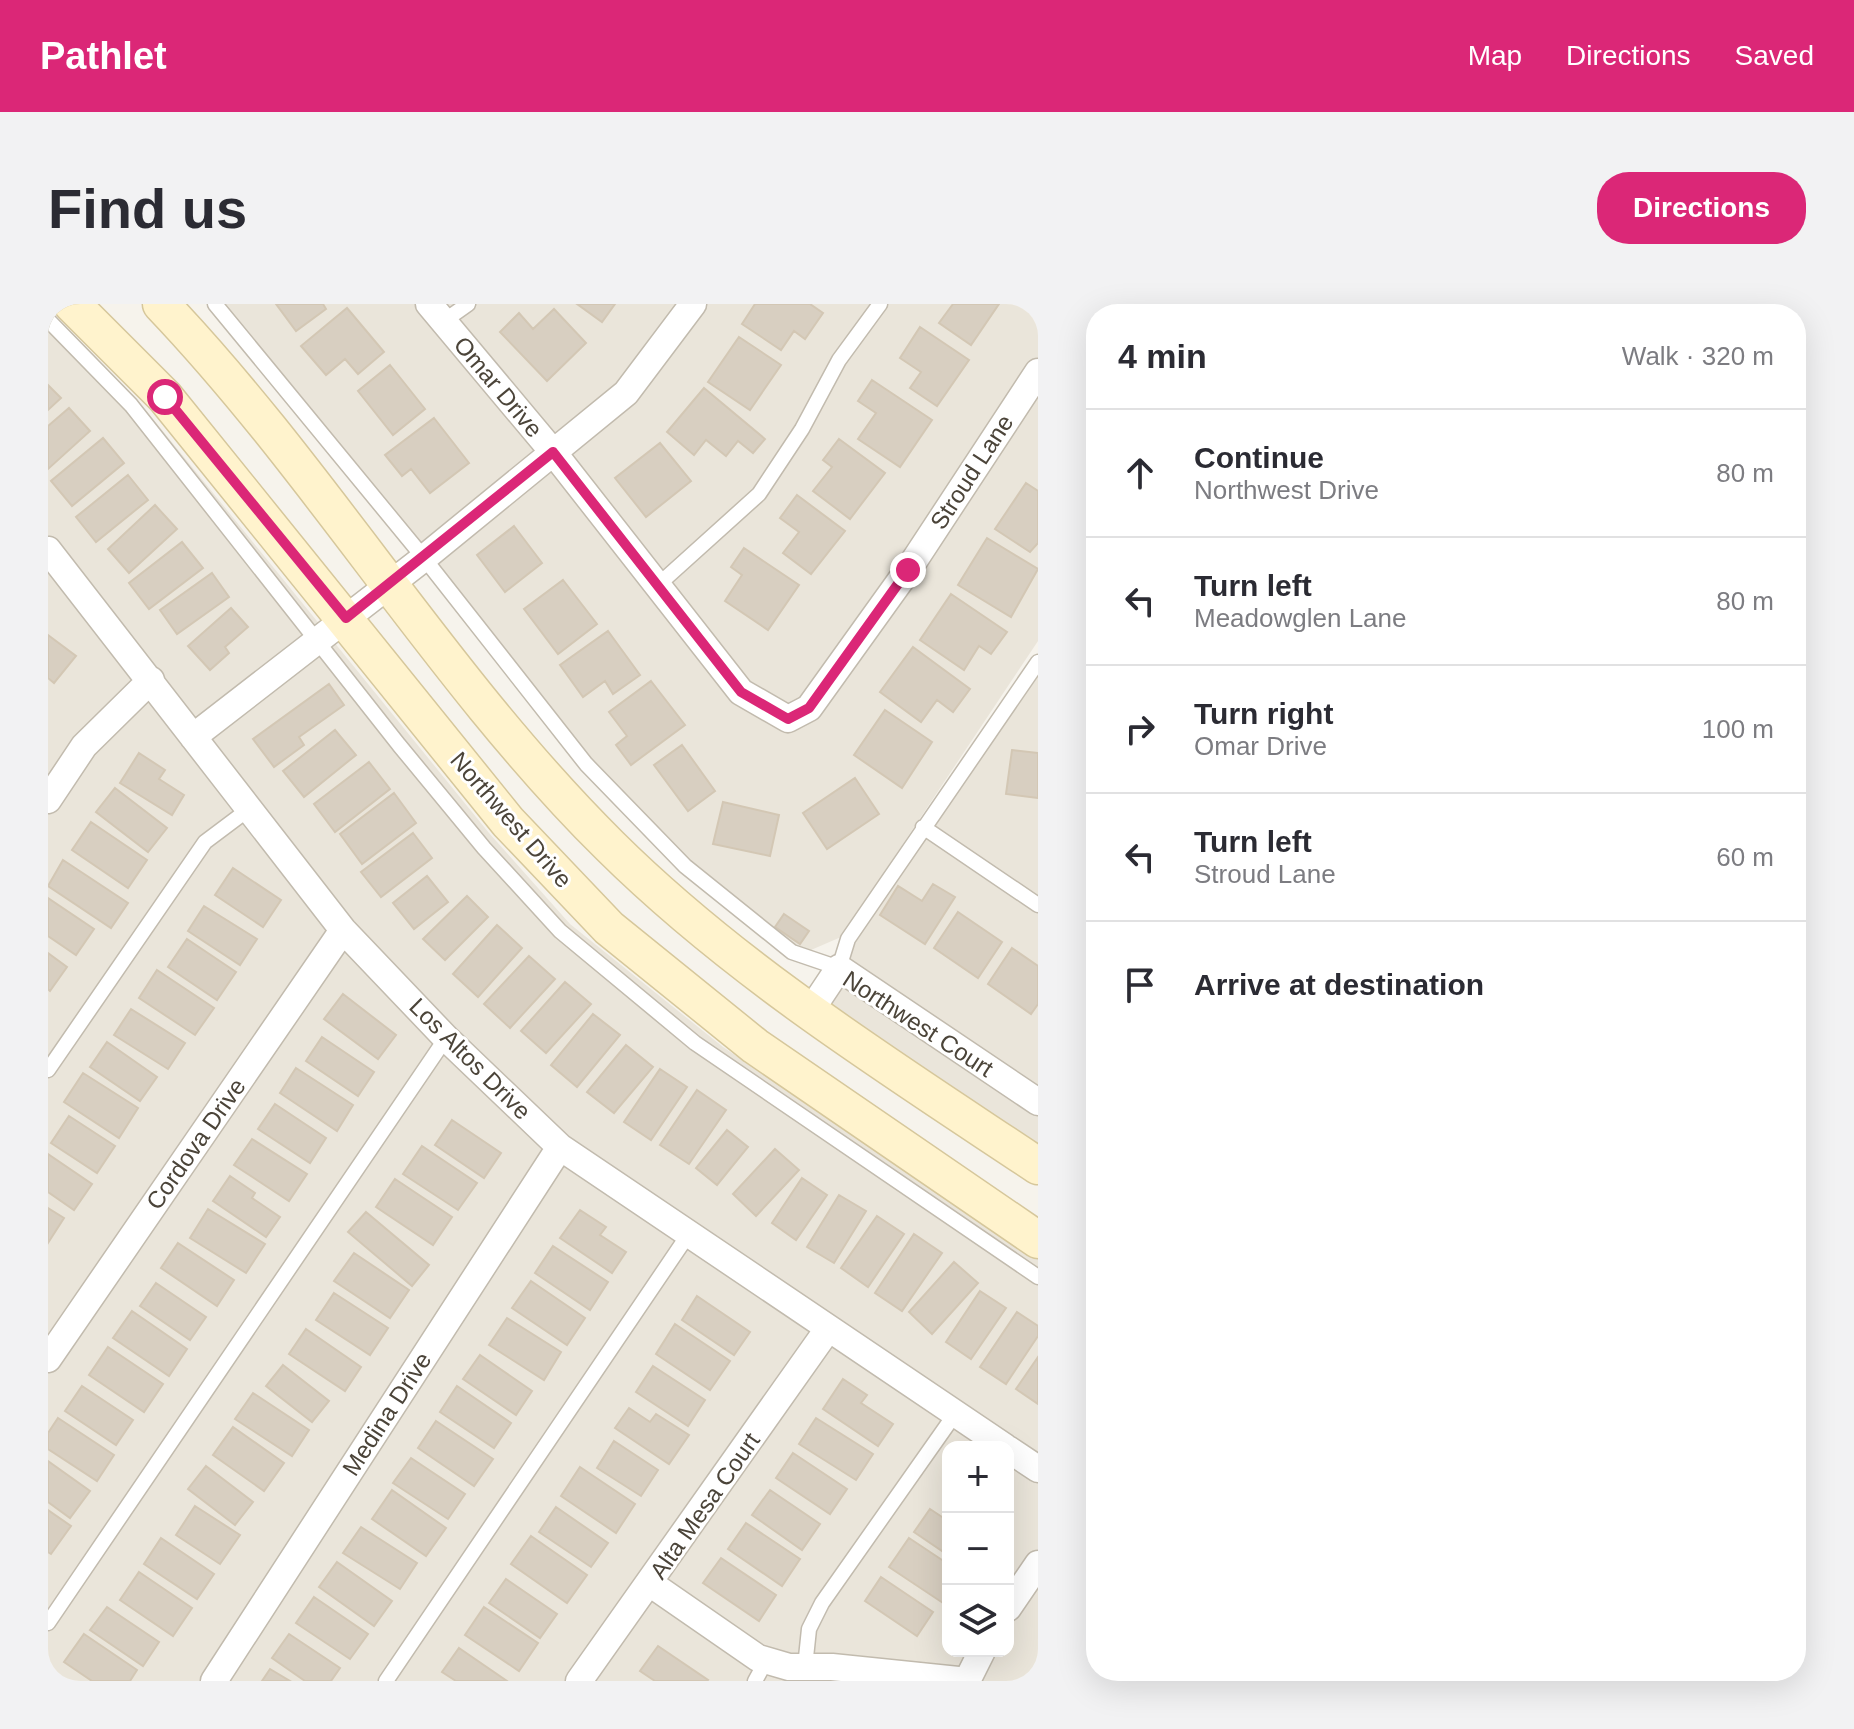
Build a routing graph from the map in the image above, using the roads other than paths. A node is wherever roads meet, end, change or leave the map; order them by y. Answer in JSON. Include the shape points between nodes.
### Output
{"nodes":[{"id":1,"x":72,"y":304,"type":"edge"},
{"id":2,"x":161,"y":304,"type":"edge"},
{"id":3,"x":215,"y":304,"type":"edge"},
{"id":4,"x":468,"y":304,"type":"edge"},
{"id":5,"x":693,"y":304,"type":"edge"},
{"id":6,"x":880,"y":304,"type":"edge"},
{"id":7,"x":436,"y":313,"type":"edge"},
{"id":8,"x":48,"y":320,"type":"edge"},
{"id":9,"x":1038,"y":372,"type":"edge"},
{"id":10,"x":553,"y":452,"type":"junction"},
{"id":11,"x":48,"y":550,"type":"edge"},
{"id":12,"x":424,"y":558,"type":"junction"},
{"id":13,"x":390,"y":585,"type":"junction"},
{"id":14,"x":657,"y":586,"type":"junction"},
{"id":15,"x":346,"y":618,"type":"junction"},
{"id":16,"x":317,"y":641,"type":"junction"},
{"id":17,"x":1038,"y":662,"type":"edge"},
{"id":18,"x":151,"y":680,"type":"junction"},
{"id":19,"x":788,"y":719,"type":"joint"},
{"id":20,"x":193,"y":737,"type":"junction"},
{"id":21,"x":48,"y":800,"type":"edge"},
{"id":22,"x":249,"y":809,"type":"junction"},
{"id":23,"x":923,"y":827,"type":"junction"},
{"id":24,"x":1038,"y":905,"type":"edge"},
{"id":25,"x":343,"y":930,"type":"junction"},
{"id":26,"x":839,"y":968,"type":"junction"},
{"id":27,"x":811,"y":1010,"type":"junction"},
{"id":28,"x":446,"y":1038,"type":"junction"},
{"id":29,"x":48,"y":1070,"type":"edge"},
{"id":30,"x":1038,"y":1102,"type":"edge"},
{"id":31,"x":560,"y":1147,"type":"junction"},
{"id":32,"x":1038,"y":1166,"type":"edge"},
{"id":33,"x":688,"y":1235,"type":"junction"},
{"id":34,"x":1038,"y":1240,"type":"edge"},
{"id":35,"x":1038,"y":1277,"type":"edge"},
{"id":36,"x":828,"y":1329,"type":"junction"},
{"id":37,"x":48,"y":1359,"type":"edge"},
{"id":38,"x":955,"y":1414,"type":"junction"},
{"id":39,"x":996,"y":1441,"type":"edge"},
{"id":40,"x":1014,"y":1453,"type":"edge"},
{"id":41,"x":1038,"y":1469,"type":"edge"},
{"id":42,"x":1038,"y":1564,"type":"edge"},
{"id":43,"x":651,"y":1584,"type":"junction"},
{"id":44,"x":1014,"y":1599,"type":"edge"},
{"id":45,"x":48,"y":1623,"type":"edge"},
{"id":46,"x":979,"y":1657,"type":"edge"},
{"id":47,"x":805,"y":1667,"type":"junction"},
{"id":48,"x":761,"y":1671,"type":"edge"},
{"id":49,"x":214,"y":1681,"type":"edge"},
{"id":50,"x":386,"y":1681,"type":"edge"},
{"id":51,"x":579,"y":1681,"type":"edge"},
{"id":52,"x":967,"y":1681,"type":"edge"}],
"edges":[{"from":1,"to":15,"type":"main road","name":"Northwest Drive","via":[[165,397]]},
{"from":2,"to":13,"type":"main road","via":[[307,476]]},
{"from":3,"to":12,"type":"lane"},
{"from":4,"to":7,"type":"lane"},
{"from":5,"to":10,"type":"street","via":[[626,393]]},
{"from":6,"to":14,"type":"lane","via":[[839,360],[759,494]]},
{"from":7,"to":10,"type":"street","name":"Omar Drive"},
{"from":8,"to":16,"type":"lane","via":[[131,405]]},
{"from":9,"to":19,"type":"street","name":"Stroud Lane","via":[[908,570],[809,708]]},
{"from":10,"to":12,"type":"street"},
{"from":10,"to":14,"type":"street","name":"Omar Drive"},
{"from":11,"to":18,"type":"street","name":"Los Altos Drive"},
{"from":12,"to":13,"type":"street"},
{"from":12,"to":26,"type":"lane","via":[[586,764],[685,866],[792,952]]},
{"from":13,"to":15,"type":"street"},
{"from":13,"to":27,"type":"main road","via":[[527,754],[609,845],[683,912]]},
{"from":14,"to":19,"type":"street","name":"Omar Drive","via":[[741,692]]},
{"from":15,"to":16,"type":"street"},
{"from":15,"to":34,"type":"main road","name":"Northwest Drive","via":[[508,822],[609,928],[755,1046]]},
{"from":16,"to":20,"type":"street"},
{"from":16,"to":35,"type":"lane","via":[[484,848],[560,931],[695,1043]]},
{"from":17,"to":23,"type":"lane"},
{"from":18,"to":20,"type":"street","name":"Los Altos Drive"},
{"from":18,"to":21,"type":"street","via":[[84,746]]},
{"from":20,"to":22,"type":"street","name":"Los Altos Drive"},
{"from":22,"to":25,"type":"street","name":"Los Altos Drive"},
{"from":22,"to":29,"type":"lane","via":[[205,842]]},
{"from":23,"to":24,"type":"lane"},
{"from":23,"to":26,"type":"lane","via":[[848,939]]},
{"from":25,"to":28,"type":"street","name":"Los Altos Drive"},
{"from":25,"to":37,"type":"street","name":"Cordova Drive"},
{"from":26,"to":27,"type":"street","name":"Northwest Court"},
{"from":26,"to":30,"type":"street","name":"Northwest Court"},
{"from":27,"to":32,"type":"main road"},
{"from":28,"to":31,"type":"street","name":"Los Altos Drive"},
{"from":28,"to":45,"type":"lane"},
{"from":31,"to":33,"type":"street","name":"Los Altos Drive"},
{"from":31,"to":49,"type":"street","name":"Medina Drive"},
{"from":33,"to":36,"type":"street","name":"Los Altos Drive"},
{"from":33,"to":50,"type":"lane"},
{"from":36,"to":38,"type":"street","name":"Los Altos Drive"},
{"from":36,"to":43,"type":"street","name":"Alta Mesa Court"},
{"from":38,"to":39,"type":"street","name":"Los Altos Drive"},
{"from":38,"to":47,"type":"lane","via":[[822,1603],[809,1629]]},
{"from":40,"to":41,"type":"street","name":"Los Altos Drive"},
{"from":42,"to":44,"type":"street"},
{"from":43,"to":48,"type":"street","via":[[758,1658]]},
{"from":43,"to":51,"type":"street","name":"Alta Mesa Court"},
{"from":46,"to":52,"type":"street"},
{"from":47,"to":48,"type":"street"},
{"from":47,"to":52,"type":"street"}]}
